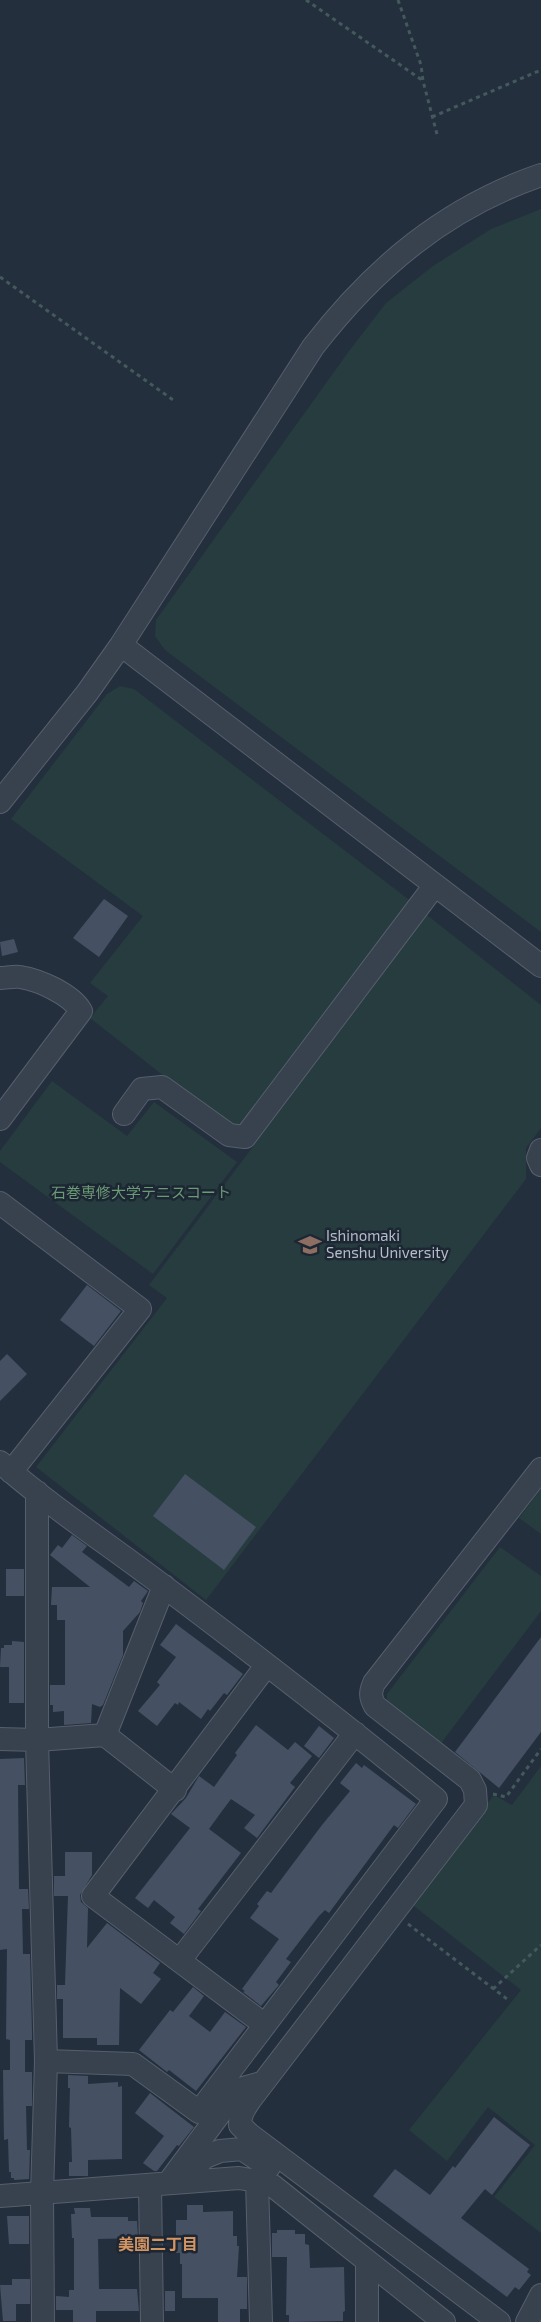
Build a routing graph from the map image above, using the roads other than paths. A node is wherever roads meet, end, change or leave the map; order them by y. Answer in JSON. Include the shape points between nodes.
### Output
{"nodes":[{"id":1,"x":541,"y":175,"type":"edge"},
{"id":2,"x":121,"y":645,"type":"junction"},
{"id":3,"x":0,"y":802,"type":"edge"},
{"id":4,"x":435,"y":885,"type":"junction"},
{"id":5,"x":541,"y":966,"type":"edge"},
{"id":6,"x":0,"y":978,"type":"edge"},
{"id":7,"x":124,"y":1114,"type":"dead end"},
{"id":8,"x":0,"y":1119,"type":"edge"},
{"id":9,"x":541,"y":1150,"type":"edge"},
{"id":10,"x":541,"y":1165,"type":"edge"},
{"id":11,"x":0,"y":1204,"type":"edge"},
{"id":12,"x":6,"y":1467,"type":"edge"},
{"id":13,"x":541,"y":1469,"type":"edge"},
{"id":14,"x":37,"y":1492,"type":"junction"},
{"id":15,"x":164,"y":1586,"type":"junction"},
{"id":16,"x":266,"y":1666,"type":"junction"},
{"id":17,"x":355,"y":1733,"type":"junction"},
{"id":18,"x":105,"y":1735,"type":"junction"},
{"id":19,"x":0,"y":1739,"type":"edge"},
{"id":20,"x":37,"y":1740,"type":"junction"},
{"id":21,"x":175,"y":1790,"type":"junction"},
{"id":22,"x":180,"y":1960,"type":"junction"},
{"id":23,"x":265,"y":2025,"type":"junction"},
{"id":24,"x":46,"y":2061,"type":"junction"},
{"id":25,"x":265,"y":2082,"type":"junction"},
{"id":26,"x":300,"y":2171,"type":"junction"},
{"id":27,"x":193,"y":2181,"type":"junction"},
{"id":28,"x":257,"y":2181,"type":"junction"},
{"id":29,"x":160,"y":2184,"type":"junction"},
{"id":30,"x":42,"y":2194,"type":"junction"},
{"id":31,"x":0,"y":2196,"type":"edge"},
{"id":32,"x":367,"y":2261,"type":"junction"},
{"id":33,"x":541,"y":2295,"type":"edge"},
{"id":34,"x":43,"y":2322,"type":"edge"},
{"id":35,"x":152,"y":2322,"type":"edge"},
{"id":36,"x":261,"y":2322,"type":"edge"},
{"id":37,"x":367,"y":2322,"type":"edge"},
{"id":38,"x":444,"y":2322,"type":"edge"},
{"id":39,"x":499,"y":2322,"type":"edge"},
{"id":40,"x":527,"y":2322,"type":"edge"}],
"edges":[{"from":1,"to":2,"type":"street","via":[[511,185],[471,205],[439,226],[408,247],[344,308],[313,347]]},
{"from":2,"to":3,"type":"street"},
{"from":2,"to":4,"type":"street"},
{"from":4,"to":5,"type":"street"},
{"from":4,"to":7,"type":"street","via":[[245,1137],[228,1135],[162,1087],[142,1089]]},
{"from":6,"to":8,"type":"street","via":[[20,977],[49,987],[70,997],[82,1010]]},
{"from":9,"to":10,"type":"street","via":[[538,1158]]},
{"from":11,"to":12,"type":"street","via":[[140,1309]]},
{"from":12,"to":14,"type":"street"},
{"from":13,"to":25,"type":"street","via":[[370,1691],[375,1706],[470,1780],[475,1790],[476,1805]]},
{"from":14,"to":15,"type":"street"},
{"from":14,"to":20,"type":"street"},
{"from":15,"to":16,"type":"street"},
{"from":15,"to":18,"type":"street"},
{"from":16,"to":17,"type":"street"},
{"from":16,"to":21,"type":"street"},
{"from":17,"to":22,"type":"street"},
{"from":17,"to":23,"type":"street","via":[[436,1799]]},
{"from":18,"to":20,"type":"street"},
{"from":18,"to":21,"type":"street"},
{"from":19,"to":20,"type":"street"},
{"from":20,"to":24,"type":"street"},
{"from":21,"to":22,"type":"street","via":[[94,1896]]},
{"from":22,"to":23,"type":"street"},
{"from":23,"to":24,"type":"street","via":[[199,2112],[133,2064]]},
{"from":24,"to":30,"type":"street"},
{"from":25,"to":26,"type":"street","via":[[242,2112],[240,2125]]},
{"from":25,"to":29,"type":"street","via":[[243,2088],[232,2097]]},
{"from":26,"to":27,"type":"street","via":[[291,2176],[280,2176],[242,2149],[220,2151],[205,2157],[196,2166]]},
{"from":26,"to":39,"type":"street"},
{"from":27,"to":28,"type":"street","via":[[239,2178]]},
{"from":27,"to":29,"type":"street"},
{"from":28,"to":32,"type":"street","via":[[273,2186]]},
{"from":28,"to":36,"type":"street"},
{"from":29,"to":30,"type":"street"},
{"from":29,"to":35,"type":"street"},
{"from":30,"to":31,"type":"street"},
{"from":30,"to":34,"type":"street"},
{"from":32,"to":37,"type":"street"},
{"from":32,"to":38,"type":"street"},
{"from":33,"to":40,"type":"street"}]}
